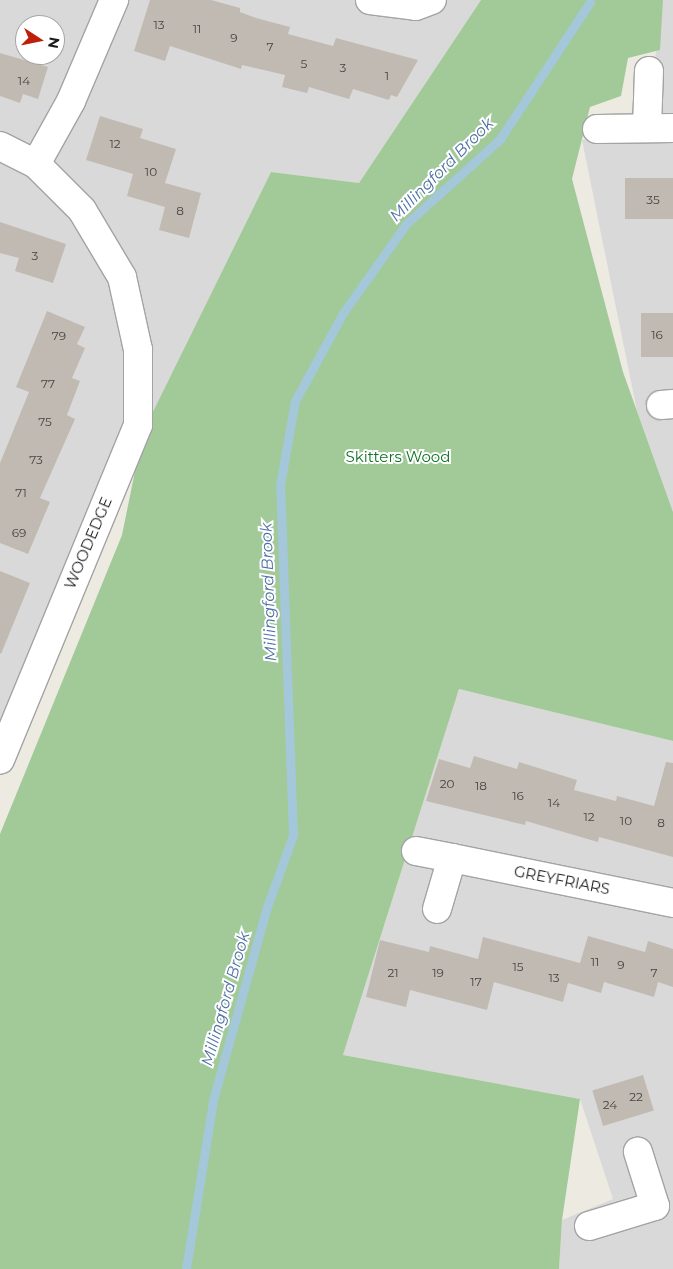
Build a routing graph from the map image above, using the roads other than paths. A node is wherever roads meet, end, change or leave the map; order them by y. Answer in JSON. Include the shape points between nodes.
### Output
{"nodes":[{"id":1,"x":114,"y":0,"type":"edge"},
{"id":2,"x":370,"y":0,"type":"edge"},
{"id":3,"x":432,"y":0,"type":"edge"},
{"id":4,"x":649,"y":71,"type":"dead end"},
{"id":5,"x":660,"y":128,"type":"edge"},
{"id":6,"x":597,"y":129,"type":"dead end"},
{"id":7,"x":0,"y":146,"type":"edge"},
{"id":8,"x":36,"y":164,"type":"junction"},
{"id":9,"x":8,"y":714,"type":"edge"},
{"id":10,"x":0,"y":760,"type":"edge"},
{"id":11,"x":416,"y":851,"type":"dead end"},
{"id":12,"x":452,"y":858,"type":"junction"},
{"id":13,"x":673,"y":903,"type":"edge"},
{"id":14,"x":437,"y":909,"type":"dead end"},
{"id":15,"x":638,"y":1152,"type":"dead end"},
{"id":16,"x":664,"y":1204,"type":"edge"},
{"id":17,"x":589,"y":1226,"type":"dead end"}],
"edges":[{"from":1,"to":8,"type":"street","via":[[71,102]]},
{"from":2,"to":3,"type":"street","via":[[416,6]]},
{"from":4,"to":5,"type":"street"},
{"from":5,"to":6,"type":"street"},
{"from":7,"to":8,"type":"street","name":"WOODEDGE"},
{"from":8,"to":9,"type":"street","name":"WOODEDGE","via":[[82,210],[122,276],[135,320],[138,424]]},
{"from":9,"to":10,"type":"street","name":"WOODEDGE"},
{"from":11,"to":12,"type":"street","name":"GREYFRIARS"},
{"from":12,"to":13,"type":"street","name":"GREYFRIARS"},
{"from":12,"to":14,"type":"street"},
{"from":15,"to":16,"type":"street"},
{"from":16,"to":17,"type":"street"}]}
